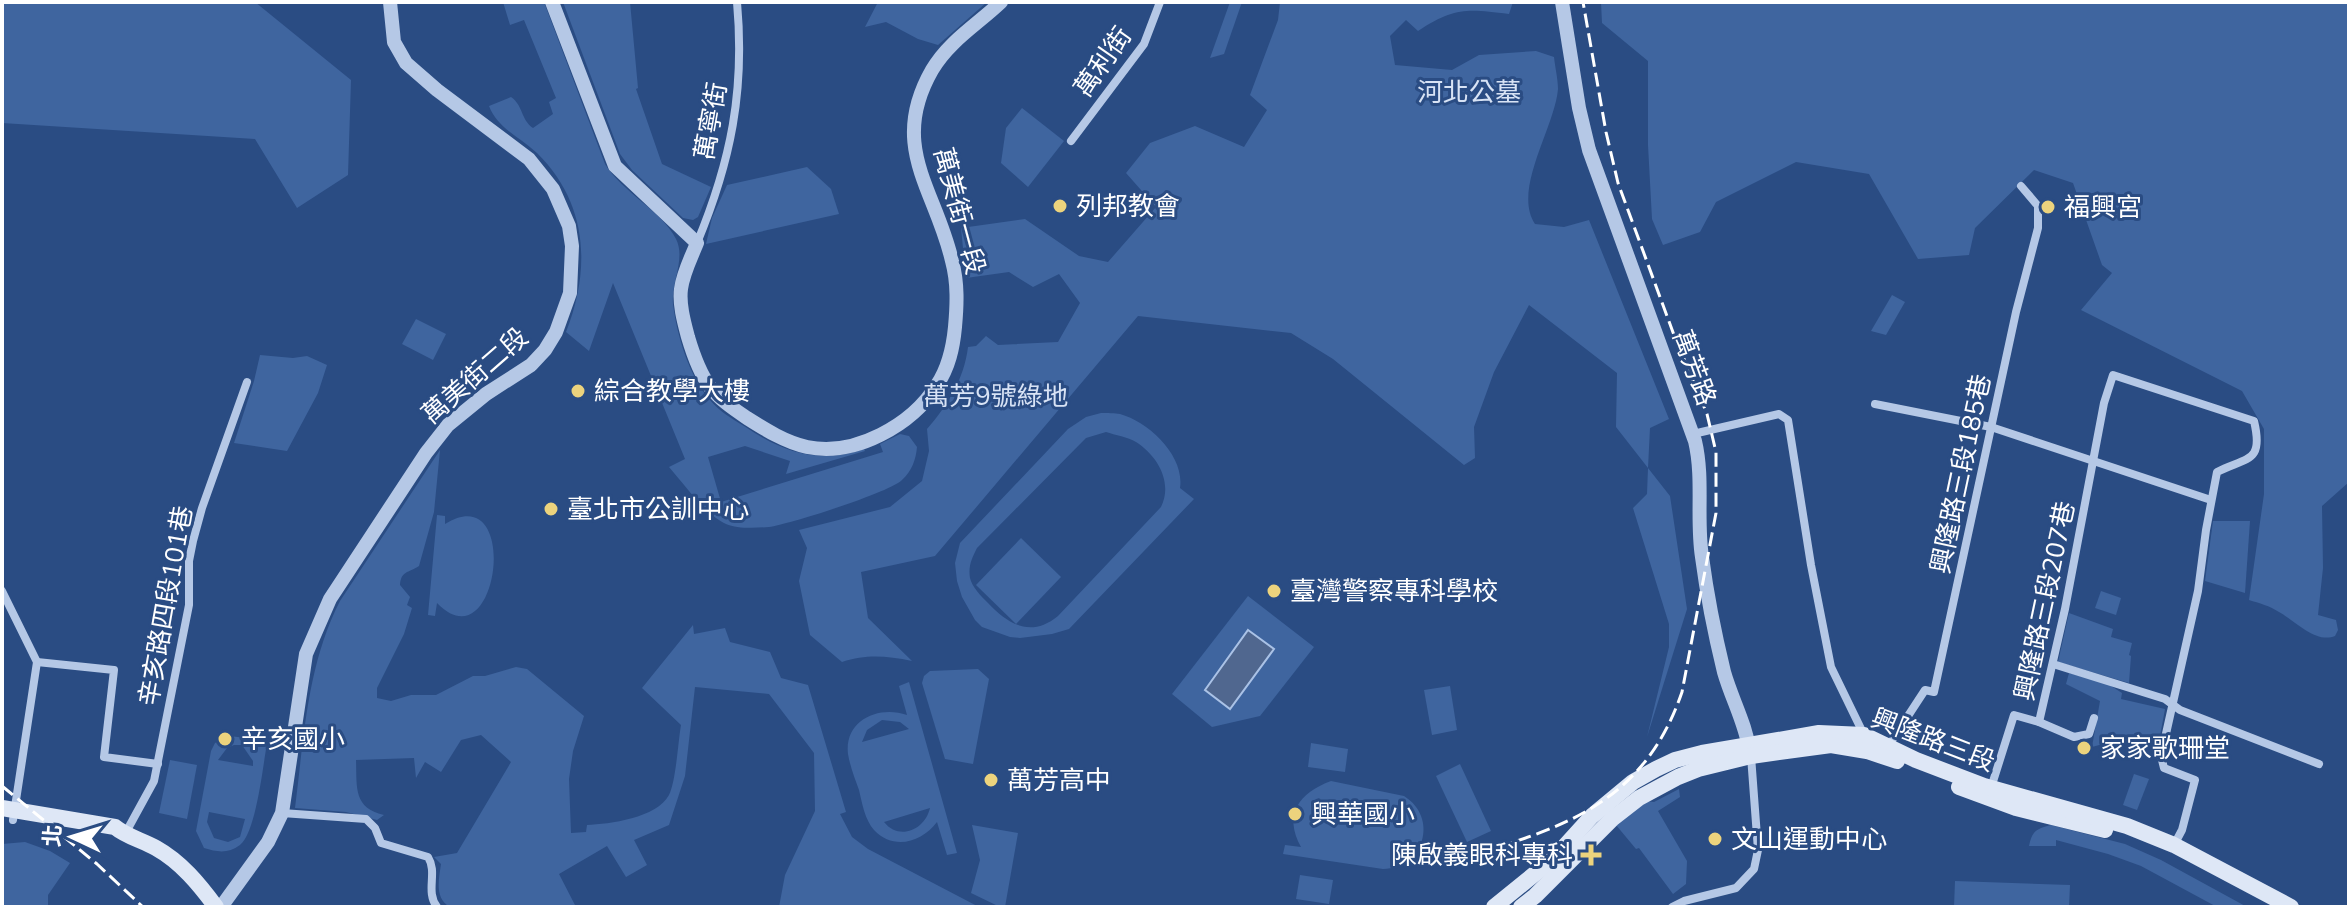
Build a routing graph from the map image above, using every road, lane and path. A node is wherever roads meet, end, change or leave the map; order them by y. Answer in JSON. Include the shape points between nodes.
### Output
{"nodes":[{"id":1,"x":390,"y":2,"type":"edge"},
{"id":2,"x":552,"y":2,"type":"edge"},
{"id":3,"x":737,"y":2,"type":"edge"},
{"id":4,"x":1001,"y":2,"type":"edge"},
{"id":5,"x":1160,"y":2,"type":"edge"},
{"id":6,"x":1562,"y":2,"type":"edge"},
{"id":7,"x":1071,"y":141,"type":"dead end"},
{"id":8,"x":2021,"y":186,"type":"dead end"},
{"id":9,"x":697,"y":243,"type":"junction"},
{"id":10,"x":247,"y":382,"type":"dead end"},
{"id":11,"x":1875,"y":404,"type":"dead end"},
{"id":12,"x":1991,"y":427,"type":"junction"},
{"id":13,"x":1693,"y":434,"type":"junction"},
{"id":14,"x":2093,"y":461,"type":"junction"},
{"id":15,"x":2211,"y":500,"type":"junction"},
{"id":16,"x":2,"y":591,"type":"edge"},
{"id":17,"x":37,"y":662,"type":"junction"},
{"id":18,"x":2053,"y":664,"type":"junction"},
{"id":19,"x":2172,"y":705,"type":"junction"},
{"id":20,"x":2094,"y":718,"type":"dead end"},
{"id":21,"x":2039,"y":722,"type":"junction"},
{"id":22,"x":1864,"y":735,"type":"junction"},
{"id":23,"x":1750,"y":750,"type":"junction"},
{"id":24,"x":1886,"y":751,"type":"junction"},
{"id":25,"x":158,"y":764,"type":"junction"},
{"id":26,"x":2319,"y":764,"type":"dead end"},
{"id":27,"x":1989,"y":793,"type":"junction"},
{"id":28,"x":282,"y":813,"type":"junction"},
{"id":29,"x":8,"y":815,"type":"edge"},
{"id":30,"x":125,"y":835,"type":"junction"},
{"id":31,"x":2174,"y":845,"type":"junction"},
{"id":32,"x":218,"y":907,"type":"edge"},
{"id":33,"x":437,"y":907,"type":"edge"},
{"id":34,"x":1494,"y":907,"type":"edge"},
{"id":35,"x":1521,"y":907,"type":"edge"},
{"id":36,"x":1672,"y":907,"type":"edge"},
{"id":37,"x":2267,"y":907,"type":"edge"},
{"id":38,"x":2291,"y":907,"type":"edge"}],
"edges":[{"from":1,"to":28,"type":"street","name":"萬美街二段","via":[[394,42],[406,63],[529,159],[553,189],[569,226],[570,293],[545,350],[448,425],[330,599],[305,660]]},
{"from":2,"to":9,"type":"street","via":[[615,166]]},
{"from":3,"to":9,"type":"street","name":"萬寧街","via":[[740,74],[734,125]]},
{"from":4,"to":9,"type":"street","name":"萬美街一段","via":[[938,61],[916,113],[918,169],[957,283],[950,355],[940,381],[908,418],[857,443],[823,449],[779,437],[732,407],[702,375],[685,322],[681,289]]},
{"from":5,"to":7,"type":"street","name":"萬利街","via":[[1144,44]]},
{"from":6,"to":13,"type":"street","name":"萬芳路","via":[[1586,141]]},
{"from":8,"to":12,"type":"street","name":"興隆路三段185巷","via":[[2033,197],[2040,217]]},
{"from":10,"to":25,"type":"street","name":"辛亥路四段101巷","via":[[193,541],[189,605]]},
{"from":11,"to":12,"type":"street"},
{"from":12,"to":14,"type":"street"},
{"from":12,"to":24,"type":"street","name":"興隆路三段185巷","via":[[1934,692],[1925,690]]},
{"from":13,"to":22,"type":"street","via":[[1779,414],[1788,420],[1831,667]]},
{"from":13,"to":23,"type":"street","name":"萬芳路","via":[[1699,461],[1702,557],[1724,672]]},
{"from":14,"to":15,"type":"street"},
{"from":14,"to":15,"type":"street","name":"興隆路三段207巷","via":[[2113,375],[2254,421],[2258,447],[2248,461],[2217,472]]},
{"from":14,"to":18,"type":"street","name":"興隆路三段207巷"},
{"from":15,"to":19,"type":"street","via":[[2198,591]]},
{"from":16,"to":17,"type":"street"},
{"from":17,"to":25,"type":"street","via":[[114,670],[104,757]]},
{"from":17,"to":29,"type":"street"},
{"from":18,"to":19,"type":"street"},
{"from":18,"to":21,"type":"street","name":"興隆路三段207巷"},
{"from":19,"to":26,"type":"street"},
{"from":19,"to":31,"type":"street","via":[[2161,756],[2164,768],[2195,780]]},
{"from":20,"to":21,"type":"street","via":[[2089,734],[2074,737]]},
{"from":21,"to":27,"type":"street","name":"興隆路三段207巷","via":[[2014,715]]},
{"from":22,"to":23,"type":"main road","name":"興隆路三段","via":[[1819,733]]},
{"from":22,"to":24,"type":"main road","name":"興隆路三段"},
{"from":23,"to":24,"type":"main road","name":"興隆路三段","via":[[1831,745]]},
{"from":23,"to":34,"type":"main road","name":"興隆路三段","via":[[1675,760],[1633,782]]},
{"from":23,"to":35,"type":"main road","name":"興隆路三段","via":[[1639,798]]},
{"from":23,"to":36,"type":"street","via":[[1758,850],[1754,869],[1736,888]]},
{"from":24,"to":27,"type":"main road","name":"興隆路三段"},
{"from":25,"to":30,"type":"street","name":"辛亥路四段101巷"},
{"from":27,"to":31,"type":"main road","name":"興隆路三段","via":[[2127,826]]},
{"from":27,"to":37,"type":"main road","name":"興隆路三段","via":[[2143,842]]},
{"from":28,"to":32,"type":"street","name":"萬美街二段","via":[[268,842]]},
{"from":28,"to":33,"type":"street","via":[[366,819],[381,843],[428,857]]},
{"from":29,"to":30,"type":"main road","via":[[115,827]]},
{"from":30,"to":32,"type":"main road","via":[[173,858]]},
{"from":31,"to":38,"type":"main road","name":"興隆路三段"}]}
